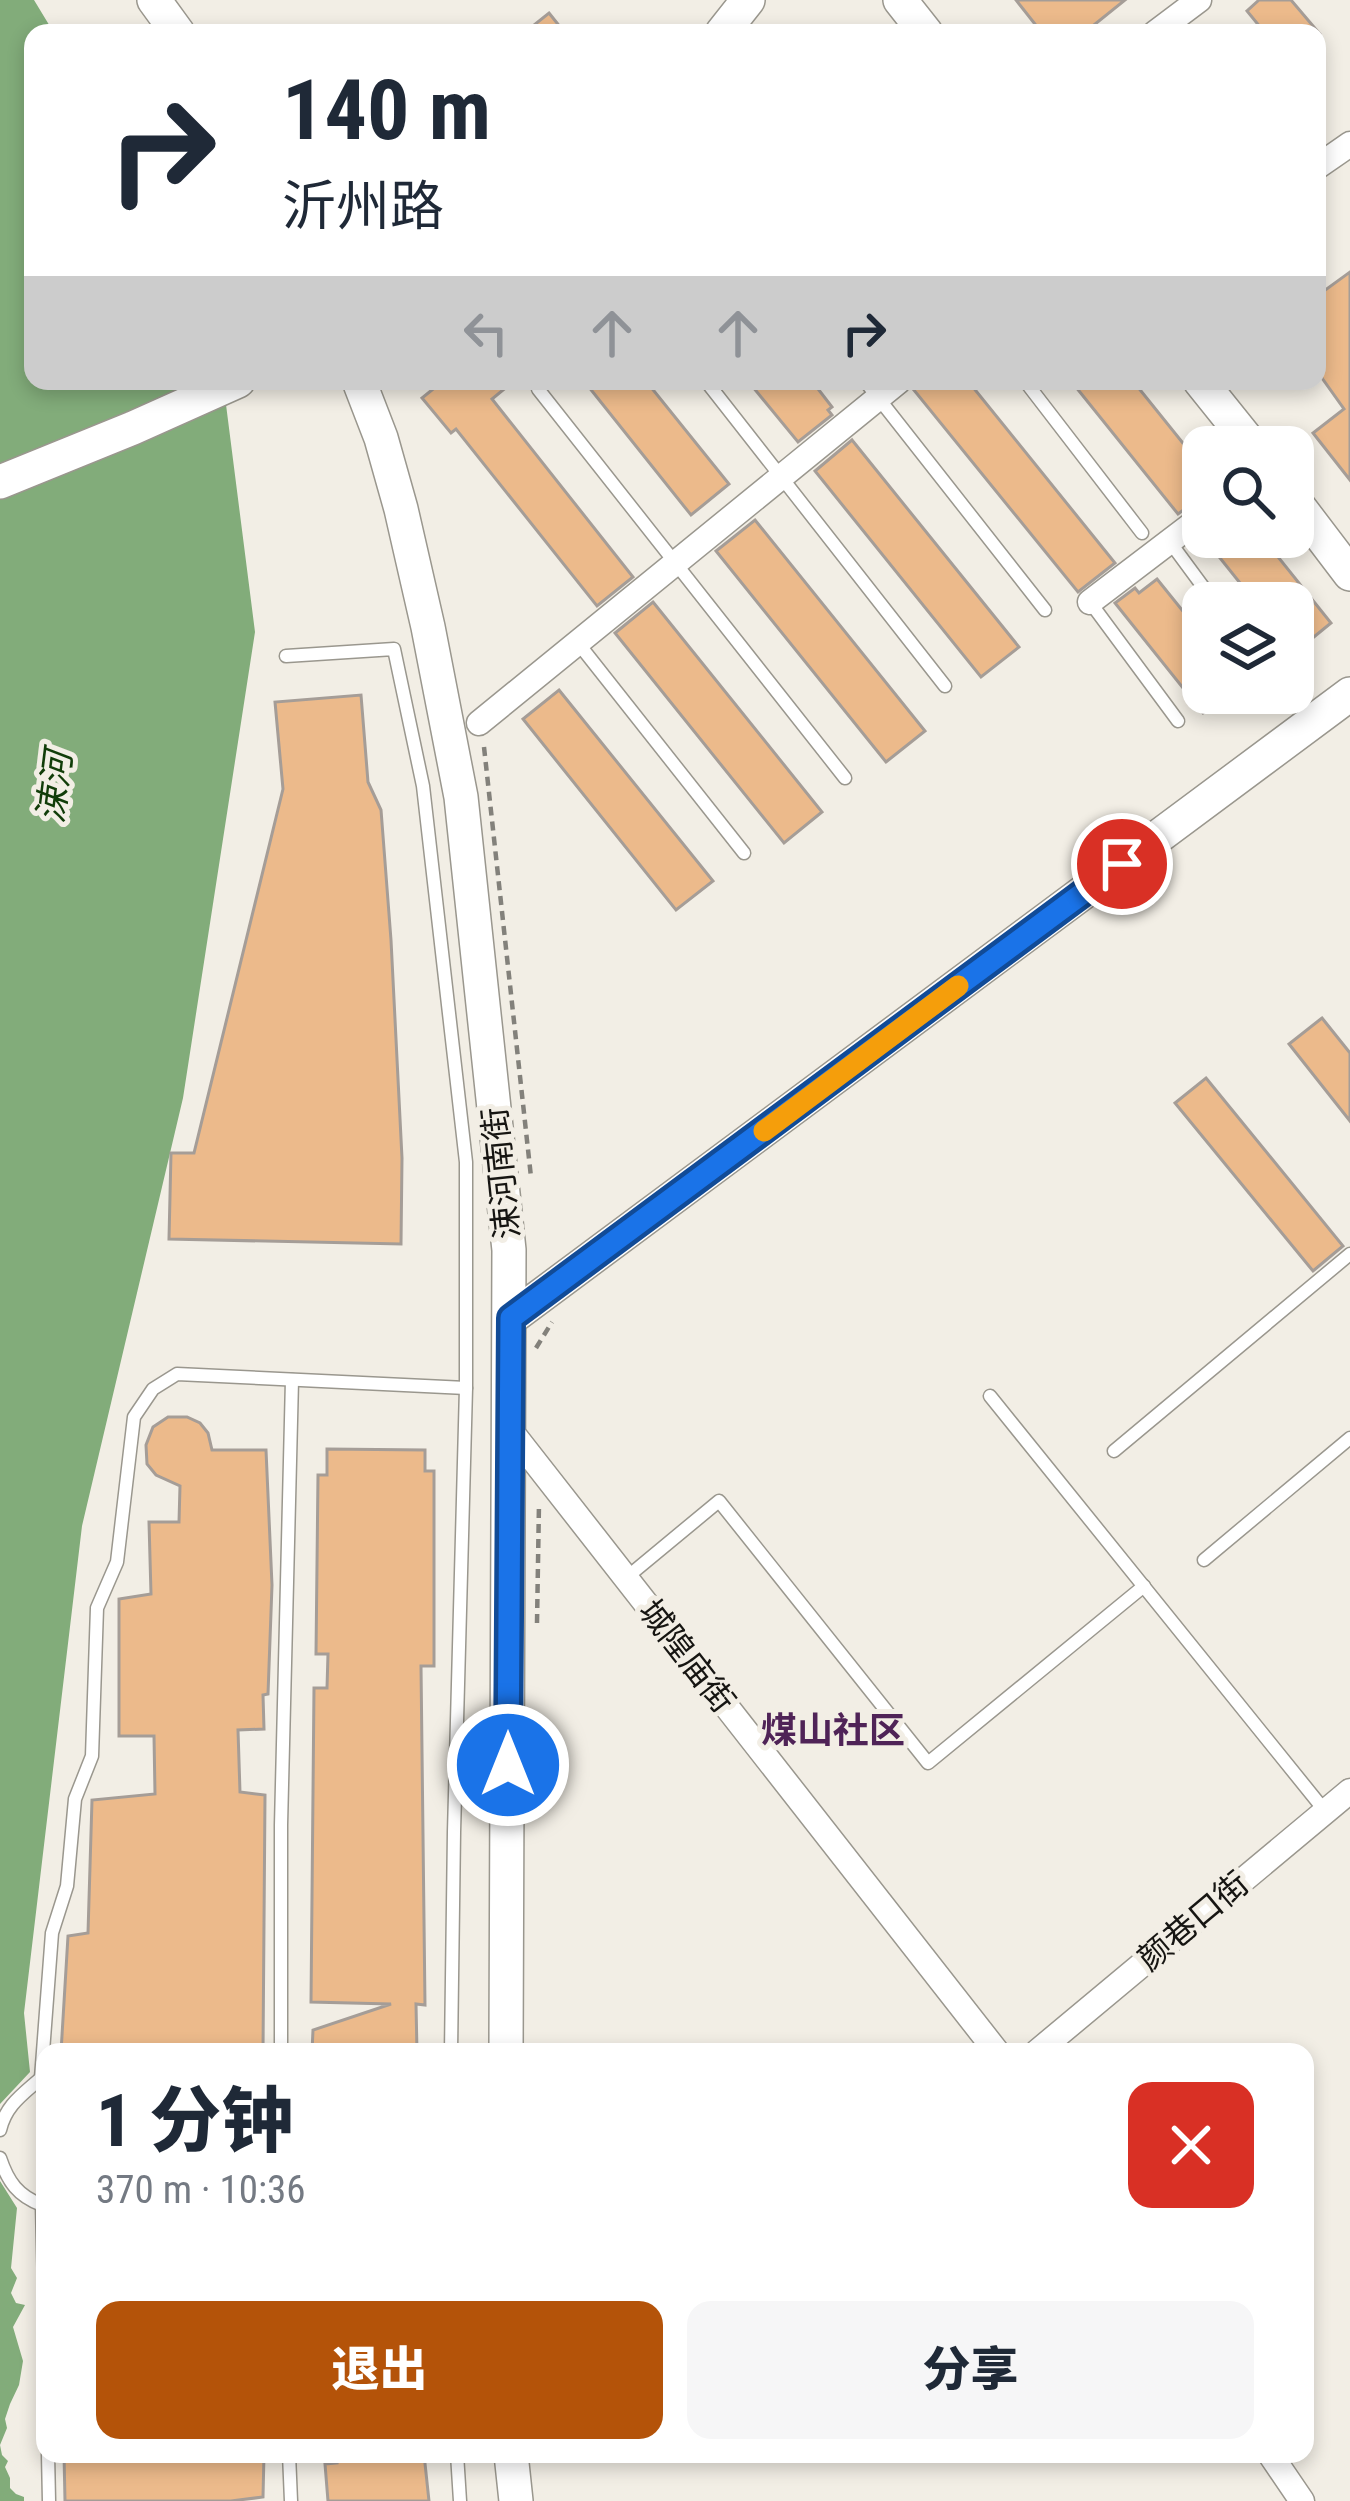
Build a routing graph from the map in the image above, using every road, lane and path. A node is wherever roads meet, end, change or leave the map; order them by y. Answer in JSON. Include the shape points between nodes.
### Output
{"nodes":[{"id":1,"x":151,"y":0,"type":"edge"},
{"id":2,"x":748,"y":0,"type":"edge"},
{"id":3,"x":900,"y":0,"type":"edge"},
{"id":4,"x":1198,"y":0,"type":"edge"},
{"id":5,"x":171,"y":24,"type":"edge"},
{"id":6,"x":729,"y":24,"type":"edge"},
{"id":7,"x":919,"y":24,"type":"edge"},
{"id":8,"x":1167,"y":24,"type":"edge"},
{"id":9,"x":218,"y":390,"type":"edge"},
{"id":10,"x":346,"y":390,"type":"edge"},
{"id":11,"x":362,"y":390,"type":"edge"},
{"id":12,"x":375,"y":390,"type":"edge"},
{"id":13,"x":539,"y":390,"type":"edge"},
{"id":14,"x":713,"y":390,"type":"edge"},
{"id":15,"x":871,"y":390,"type":"edge"},
{"id":16,"x":873,"y":390,"type":"edge"},
{"id":17,"x":1031,"y":390,"type":"edge"},
{"id":18,"x":1207,"y":390,"type":"edge"},
{"id":19,"x":1235,"y":426,"type":"edge"},
{"id":20,"x":781,"y":477,"type":"junction"},
{"id":21,"x":0,"y":482,"type":"edge"},
{"id":22,"x":1314,"y":527,"type":"edge"},
{"id":23,"x":1142,"y":533,"type":"dead end"},
{"id":24,"x":1182,"y":533,"type":"edge"},
{"id":25,"x":1170,"y":542,"type":"junction"},
{"id":26,"x":674,"y":564,"type":"junction"},
{"id":27,"x":1350,"y":574,"type":"edge"},
{"id":28,"x":1200,"y":582,"type":"edge"},
{"id":29,"x":1090,"y":602,"type":"joint"},
{"id":30,"x":1045,"y":610,"type":"dead end"},
{"id":31,"x":578,"y":643,"type":"junction"},
{"id":32,"x":286,"y":656,"type":"dead end"},
{"id":33,"x":945,"y":686,"type":"dead end"},
{"id":34,"x":1350,"y":694,"type":"edge"},
{"id":35,"x":1178,"y":721,"type":"dead end"},
{"id":36,"x":478,"y":723,"type":"dead end"},
{"id":37,"x":845,"y":778,"type":"dead end"},
{"id":38,"x":460,"y":796,"type":"junction"},
{"id":39,"x":744,"y":854,"type":"dead end"},
{"id":40,"x":1350,"y":1254,"type":"edge"},
{"id":41,"x":511,"y":1318,"type":"junction"},
{"id":42,"x":292,"y":1380,"type":"junction"},
{"id":43,"x":466,"y":1388,"type":"junction"},
{"id":44,"x":990,"y":1396,"type":"dead end"},
{"id":45,"x":510,"y":1430,"type":"junction"},
{"id":46,"x":1350,"y":1438,"type":"edge"},
{"id":47,"x":1114,"y":1451,"type":"dead end"},
{"id":48,"x":1204,"y":1560,"type":"dead end"},
{"id":49,"x":626,"y":1578,"type":"junction"},
{"id":50,"x":1144,"y":1586,"type":"junction"},
{"id":51,"x":1350,"y":1791,"type":"edge"},
{"id":52,"x":1325,"y":1811,"type":"junction"},
{"id":53,"x":45,"y":2043,"type":"edge"},
{"id":54,"x":281,"y":2043,"type":"edge"},
{"id":55,"x":451,"y":2043,"type":"edge"},
{"id":56,"x":506,"y":2043,"type":"edge"},
{"id":57,"x":990,"y":2043,"type":"edge"},
{"id":58,"x":1048,"y":2043,"type":"edge"},
{"id":59,"x":36,"y":2085,"type":"edge"},
{"id":60,"x":6,"y":2105,"type":"edge"},
{"id":61,"x":0,"y":2130,"type":"edge"},
{"id":62,"x":0,"y":2158,"type":"edge"},
{"id":63,"x":3,"y":2176,"type":"edge"},
{"id":64,"x":36,"y":2202,"type":"edge"},
{"id":65,"x":48,"y":2463,"type":"edge"},
{"id":66,"x":289,"y":2463,"type":"edge"},
{"id":67,"x":458,"y":2463,"type":"edge"},
{"id":68,"x":512,"y":2463,"type":"edge"},
{"id":69,"x":1276,"y":2463,"type":"edge"},
{"id":70,"x":49,"y":2501,"type":"edge"},
{"id":71,"x":291,"y":2501,"type":"edge"},
{"id":72,"x":460,"y":2501,"type":"edge"},
{"id":73,"x":516,"y":2501,"type":"edge"},
{"id":74,"x":1302,"y":2501,"type":"edge"}],
"edges":[{"from":1,"to":5,"type":"main road"},
{"from":2,"to":6,"type":"main road"},
{"from":3,"to":7,"type":"main road"},
{"from":4,"to":8,"type":"street"},
{"from":9,"to":21,"type":"main road"},
{"from":10,"to":38,"type":"main road","via":[[370,452],[439,744]]},
{"from":11,"to":38,"type":"main road","name":"涑河南街","via":[[401,508]]},
{"from":12,"to":38,"type":"main road","via":[[471,745]]},
{"from":13,"to":26,"type":"lane"},
{"from":14,"to":20,"type":"lane"},
{"from":15,"to":20,"type":"street"},
{"from":16,"to":30,"type":"lane"},
{"from":17,"to":23,"type":"lane"},
{"from":18,"to":19,"type":"main road"},
{"from":20,"to":26,"type":"street"},
{"from":20,"to":33,"type":"lane"},
{"from":22,"to":27,"type":"main road"},
{"from":24,"to":25,"type":"street"},
{"from":25,"to":28,"type":"lane"},
{"from":25,"to":29,"type":"street"},
{"from":26,"to":31,"type":"street"},
{"from":26,"to":37,"type":"lane"},
{"from":29,"to":35,"type":"lane"},
{"from":31,"to":36,"type":"street"},
{"from":31,"to":39,"type":"lane"},
{"from":32,"to":43,"type":"lane","via":[[394,649],[423,786],[466,1162]]},
{"from":34,"to":41,"type":"main road"},
{"from":38,"to":41,"type":"main road","name":"涑河南街"},
{"from":40,"to":47,"type":"lane"},
{"from":41,"to":45,"type":"main road","name":"涑河南街"},
{"from":42,"to":43,"type":"lane"},
{"from":42,"to":53,"type":"lane","via":[[177,1374],[153,1388],[134,1417],[117,1562],[97,1608],[92,1756],[75,1799],[67,1886],[52,1933]]},
{"from":42,"to":54,"type":"lane"},
{"from":43,"to":55,"type":"lane"},
{"from":44,"to":50,"type":"lane"},
{"from":45,"to":49,"type":"street","name":"城隍庙街"},
{"from":45,"to":56,"type":"main road","name":"涑河南街"},
{"from":46,"to":48,"type":"lane"},
{"from":49,"to":50,"type":"lane","via":[[719,1501],[928,1762]]},
{"from":49,"to":57,"type":"street","name":"城隍庙街"},
{"from":50,"to":52,"type":"lane"},
{"from":51,"to":52,"type":"street","name":"颜巷口街"},
{"from":52,"to":58,"type":"street","name":"颜巷口街"},
{"from":59,"to":60,"type":"lane"},
{"from":60,"to":61,"type":"lane"},
{"from":62,"to":63,"type":"lane"},
{"from":63,"to":64,"type":"lane"},
{"from":65,"to":70,"type":"lane"},
{"from":66,"to":71,"type":"lane"},
{"from":67,"to":72,"type":"lane"},
{"from":68,"to":73,"type":"main road"},
{"from":69,"to":74,"type":"street"}]}
